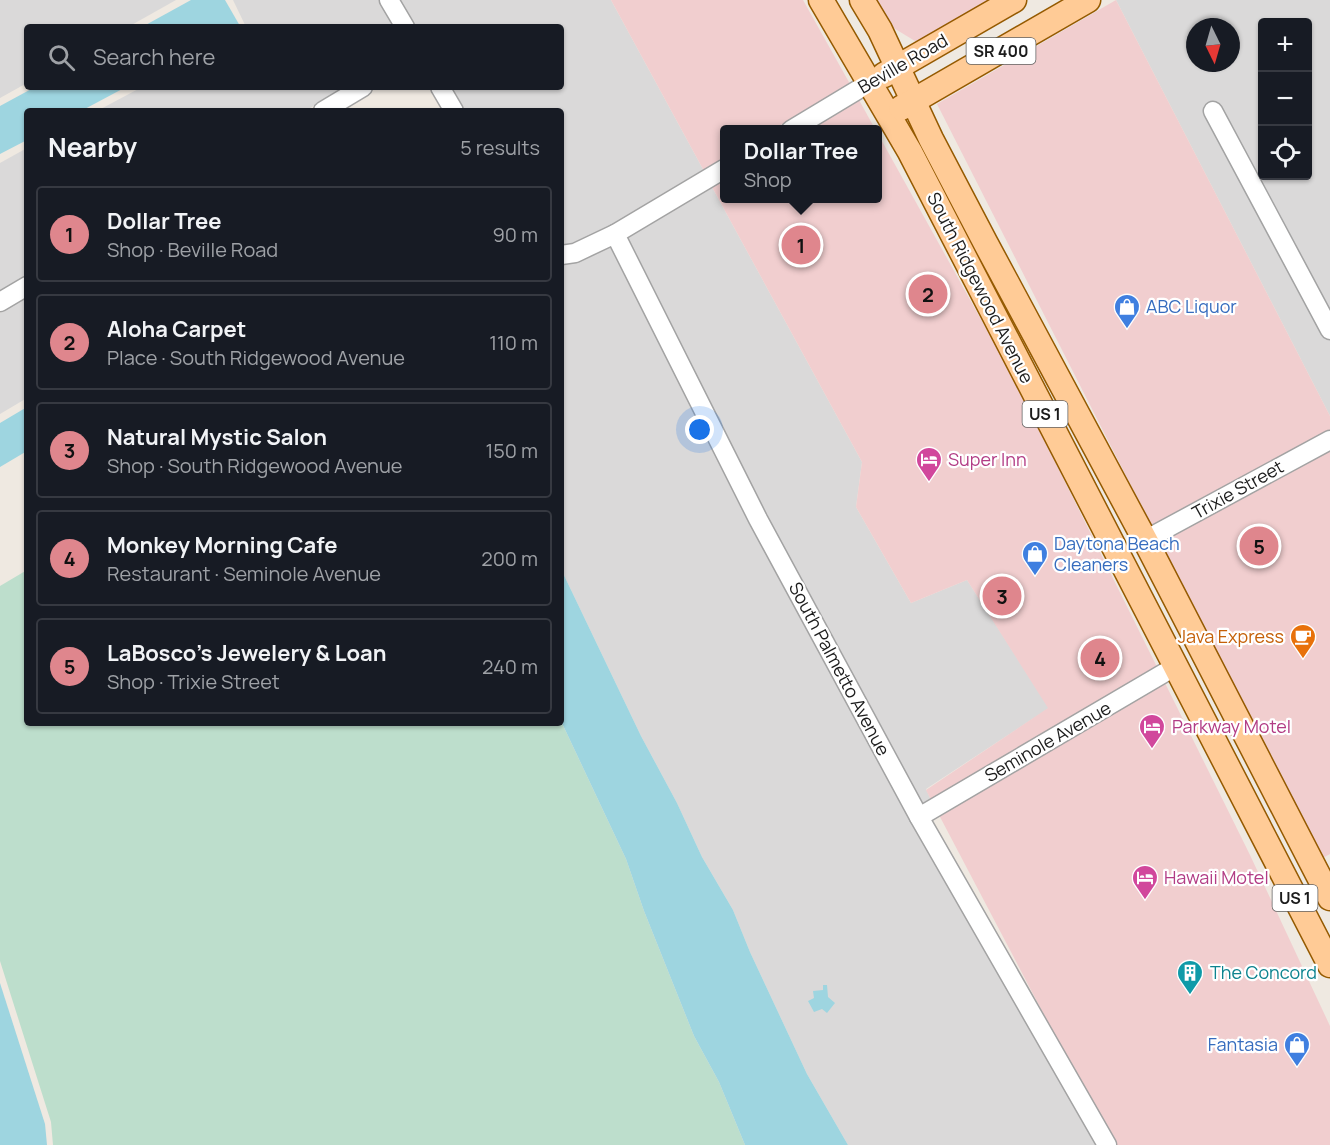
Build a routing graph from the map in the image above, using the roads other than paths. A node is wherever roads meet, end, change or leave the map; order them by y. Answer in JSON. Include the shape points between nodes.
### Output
{"nodes":[{"id":1,"x":389,"y":0,"type":"edge"},
{"id":2,"x":821,"y":0,"type":"edge"},
{"id":3,"x":862,"y":0,"type":"edge"},
{"id":4,"x":1014,"y":0,"type":"edge"},
{"id":5,"x":1088,"y":0,"type":"edge"},
{"id":6,"x":403,"y":24,"type":"edge"},
{"id":7,"x":897,"y":68,"type":"junction"},
{"id":8,"x":869,"y":83,"type":"junction"},
{"id":9,"x":358,"y":90,"type":"edge"},
{"id":10,"x":442,"y":90,"type":"edge"},
{"id":11,"x":913,"y":102,"type":"junction"},
{"id":12,"x":328,"y":108,"type":"edge"},
{"id":13,"x":452,"y":108,"type":"edge"},
{"id":14,"x":1213,"y":111,"type":"dead end"},
{"id":15,"x":888,"y":115,"type":"junction"},
{"id":16,"x":798,"y":125,"type":"edge"},
{"id":17,"x":720,"y":171,"type":"edge"},
{"id":18,"x":615,"y":234,"type":"junction"},
{"id":19,"x":564,"y":255,"type":"edge"},
{"id":20,"x":24,"y":288,"type":"edge"},
{"id":21,"x":0,"y":302,"type":"edge"},
{"id":22,"x":1330,"y":330,"type":"edge"},
{"id":23,"x":1330,"y":440,"type":"edge"},
{"id":24,"x":1080,"y":480,"type":"junction"},
{"id":25,"x":1141,"y":532,"type":"junction"},
{"id":26,"x":1176,"y":666,"type":"junction"},
{"id":27,"x":919,"y":817,"type":"junction"},
{"id":28,"x":1261,"y":831,"type":"junction"},
{"id":29,"x":1323,"y":868,"type":"edge"},
{"id":30,"x":1330,"y":898,"type":"edge"},
{"id":31,"x":1330,"y":964,"type":"edge"},
{"id":32,"x":1107,"y":1145,"type":"edge"}],
"edges":[{"from":1,"to":6,"type":"street"},
{"from":2,"to":8,"type":"main road","name":"South Ridgewood Avenue","number":"US 1"},
{"from":3,"to":7,"type":"main road","name":"South Ridgewood Avenue","number":"US 1"},
{"from":4,"to":7,"type":"main road","name":"Beville Road","number":"SR 400"},
{"from":5,"to":11,"type":"main road","name":"Beville Road","number":"SR 400"},
{"from":7,"to":8,"type":"main road","name":"Beville Road","number":"SR 400"},
{"from":7,"to":11,"type":"main road","name":"South Ridgewood Avenue","number":"US 1"},
{"from":8,"to":15,"type":"main road","name":"South Ridgewood Avenue","number":"US 1"},
{"from":8,"to":16,"type":"street","name":"Beville Road"},
{"from":9,"to":12,"type":"street"},
{"from":10,"to":13,"type":"street"},
{"from":11,"to":15,"type":"main road","name":"Beville Road","number":"SR 400"},
{"from":11,"to":25,"type":"main road","name":"South Ridgewood Avenue","number":"US 1"},
{"from":14,"to":22,"type":"street"},
{"from":15,"to":24,"type":"main road","name":"South Ridgewood Avenue","number":"US 1"},
{"from":17,"to":18,"type":"street"},
{"from":18,"to":19,"type":"street"},
{"from":18,"to":27,"type":"street","name":"South Palmetto Avenue","via":[[758,519]]},
{"from":20,"to":21,"type":"street"},
{"from":23,"to":25,"type":"street","name":"Trixie Street"},
{"from":24,"to":25,"type":"main road","via":[[1097,485]]},
{"from":24,"to":26,"type":"main road","name":"South Ridgewood Avenue","number":"US 1"},
{"from":25,"to":29,"type":"main road","name":"South Ridgewood Avenue","number":"US 1"},
{"from":26,"to":27,"type":"street","name":"Seminole Avenue"},
{"from":26,"to":28,"type":"main road","name":"South Ridgewood Avenue","number":"US 1"},
{"from":27,"to":32,"type":"street","name":"South Palmetto Avenue"},
{"from":28,"to":29,"type":"main road","via":[[1296,865],[1306,870]]},
{"from":28,"to":31,"type":"main road","name":"South Ridgewood Avenue","number":"US 1"},
{"from":29,"to":30,"type":"main road","name":"South Ridgewood Avenue","number":"US 1"}]}
